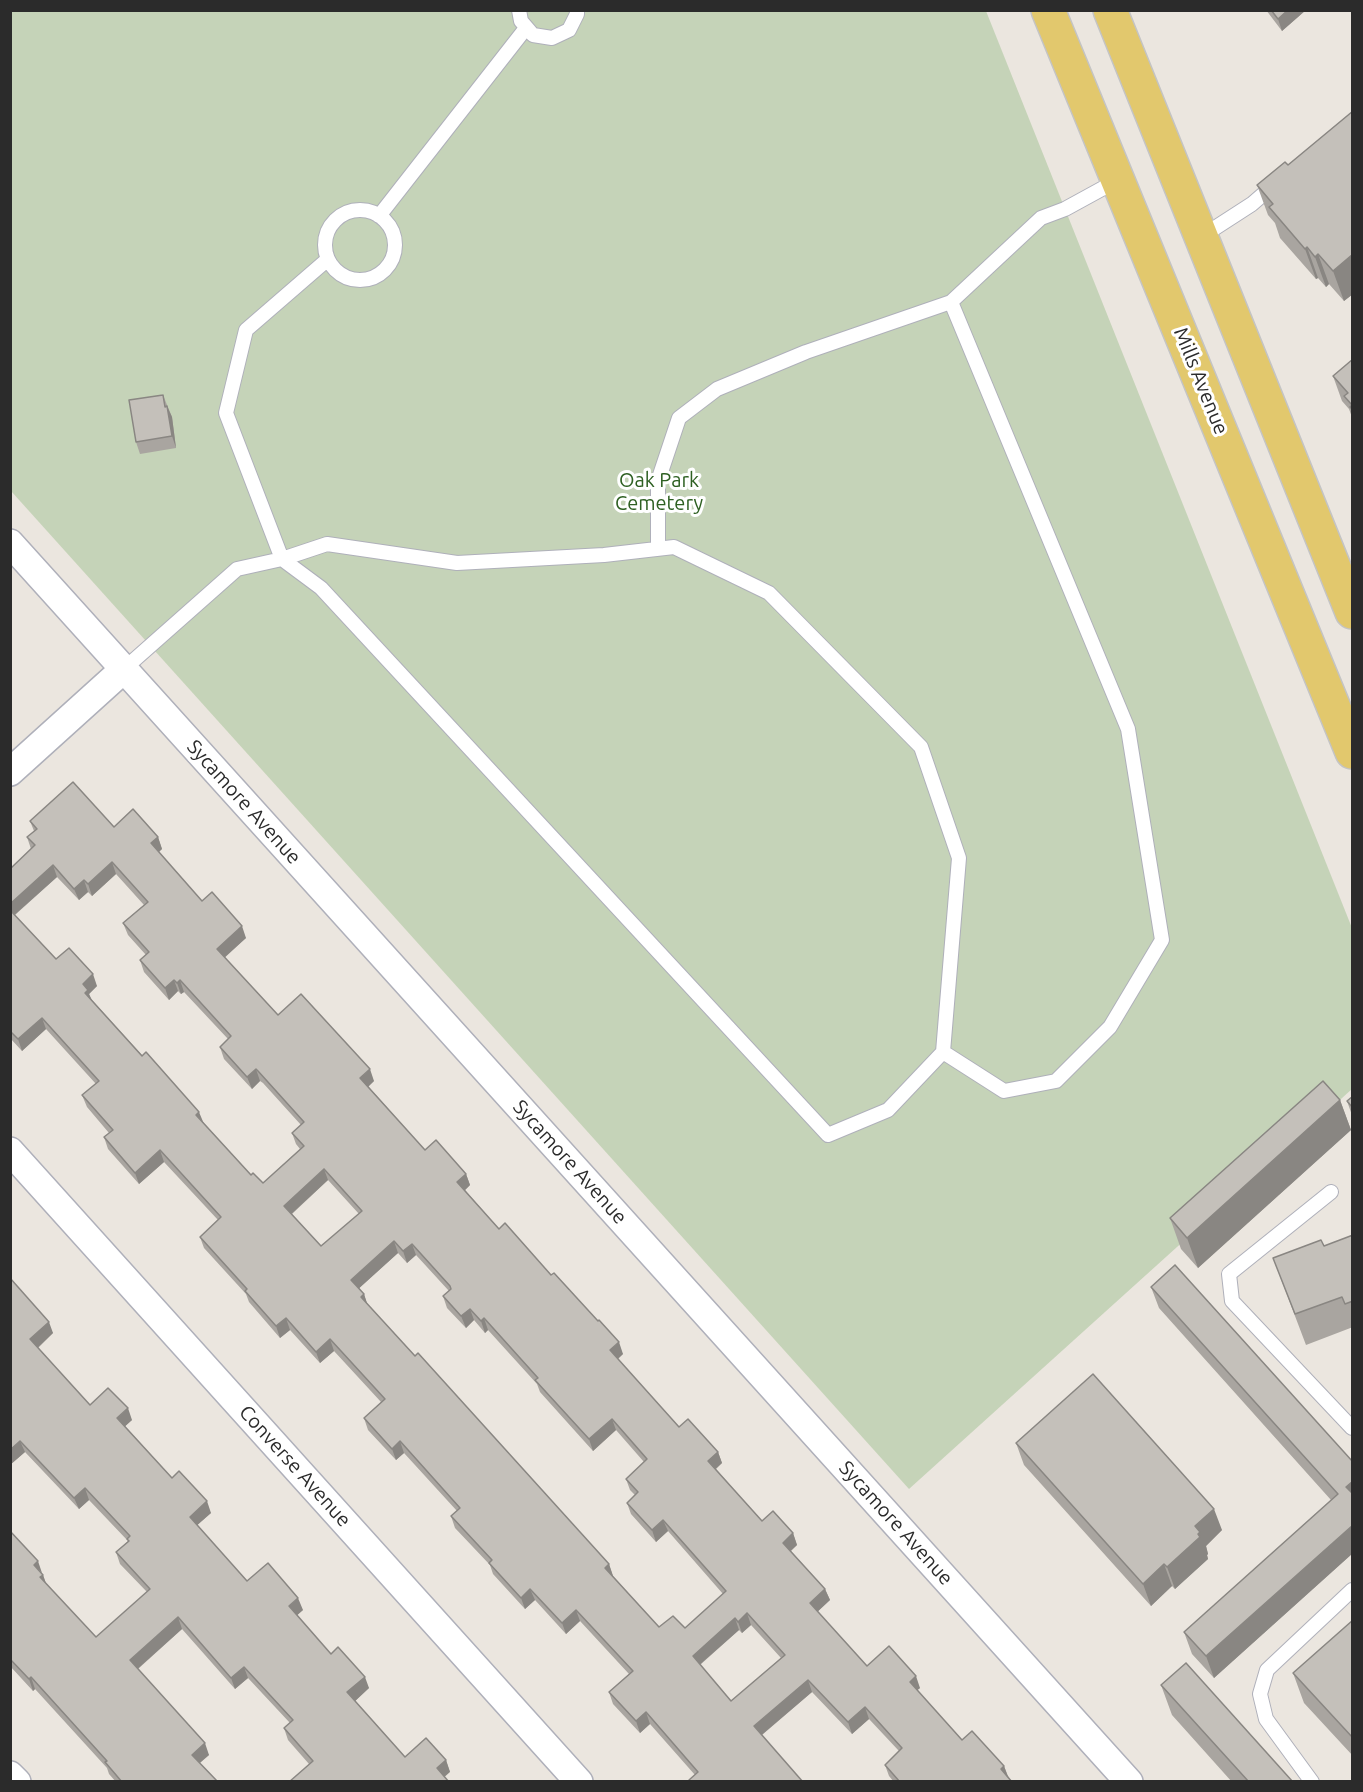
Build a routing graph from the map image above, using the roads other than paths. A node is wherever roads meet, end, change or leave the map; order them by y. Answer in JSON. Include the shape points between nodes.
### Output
{"nodes":[{"id":1,"x":519,"y":10,"type":"edge"},
{"id":2,"x":577,"y":10,"type":"edge"},
{"id":3,"x":1048,"y":10,"type":"edge"},
{"id":4,"x":1110,"y":10,"type":"edge"},
{"id":5,"x":526,"y":28,"type":"junction"},
{"id":6,"x":1285,"y":175,"type":"edge"},
{"id":7,"x":1118,"y":180,"type":"junction"},
{"id":8,"x":379,"y":216,"type":"junction"},
{"id":9,"x":1201,"y":237,"type":"junction"},
{"id":10,"x":328,"y":259,"type":"junction"},
{"id":11,"x":951,"y":303,"type":"junction"},
{"id":12,"x":10,"y":543,"type":"edge"},
{"id":13,"x":658,"y":548,"type":"junction"},
{"id":14,"x":282,"y":559,"type":"junction"},
{"id":15,"x":1353,"y":612,"type":"edge"},
{"id":16,"x":124,"y":669,"type":"junction"},
{"id":17,"x":1352,"y":748,"type":"edge"},
{"id":18,"x":10,"y":772,"type":"edge"},
{"id":19,"x":943,"y":1052,"type":"junction"},
{"id":20,"x":10,"y":1151,"type":"edge"},
{"id":21,"x":1331,"y":1192,"type":"dead end"},
{"id":22,"x":1353,"y":1428,"type":"edge"},
{"id":23,"x":1353,"y":1590,"type":"edge"},
{"id":24,"x":10,"y":1775,"type":"edge"},
{"id":25,"x":17,"y":1782,"type":"edge"},
{"id":26,"x":579,"y":1782,"type":"edge"},
{"id":27,"x":1129,"y":1782,"type":"edge"},
{"id":28,"x":1312,"y":1782,"type":"edge"}],
"edges":[{"from":1,"to":5,"type":"lane"},
{"from":2,"to":5,"type":"lane","via":[[569,30],[552,38],[533,35]]},
{"from":3,"to":7,"type":"main road","name":"Mills Avenue"},
{"from":4,"to":9,"type":"main road"},
{"from":5,"to":8,"type":"lane"},
{"from":6,"to":9,"type":"lane","via":[[1252,204]]},
{"from":7,"to":11,"type":"lane","via":[[1041,218]]},
{"from":7,"to":17,"type":"main road","name":"Mills Avenue"},
{"from":8,"to":10,"type":"lane","via":[[368,209],[346,211],[328,226],[323,248]]},
{"from":8,"to":10,"type":"lane","via":[[387,221],[396,242],[391,264],[374,278],[351,281],[332,269]]},
{"from":9,"to":15,"type":"main road"},
{"from":10,"to":14,"type":"lane","via":[[246,330],[226,412]]},
{"from":11,"to":13,"type":"lane","via":[[806,352],[717,388],[679,418],[658,481]]},
{"from":11,"to":19,"type":"lane","via":[[1128,729],[1162,940],[1110,1027],[1056,1081],[1004,1091]]},
{"from":12,"to":16,"type":"street","name":"Sycamore Avenue"},
{"from":13,"to":14,"type":"lane","via":[[457,563],[327,544]]},
{"from":13,"to":19,"type":"lane","via":[[674,547],[769,593],[921,747],[959,858]]},
{"from":14,"to":16,"type":"lane","via":[[237,569]]},
{"from":14,"to":19,"type":"lane","via":[[321,588],[828,1135],[888,1110]]},
{"from":16,"to":18,"type":"street"},
{"from":16,"to":27,"type":"street","name":"Sycamore Avenue"},
{"from":20,"to":26,"type":"street","name":"Converse Avenue"},
{"from":21,"to":22,"type":"lane","via":[[1229,1274],[1232,1301]]},
{"from":23,"to":28,"type":"lane","via":[[1267,1670],[1260,1694],[1266,1719]]},
{"from":24,"to":25,"type":"street"}]}
